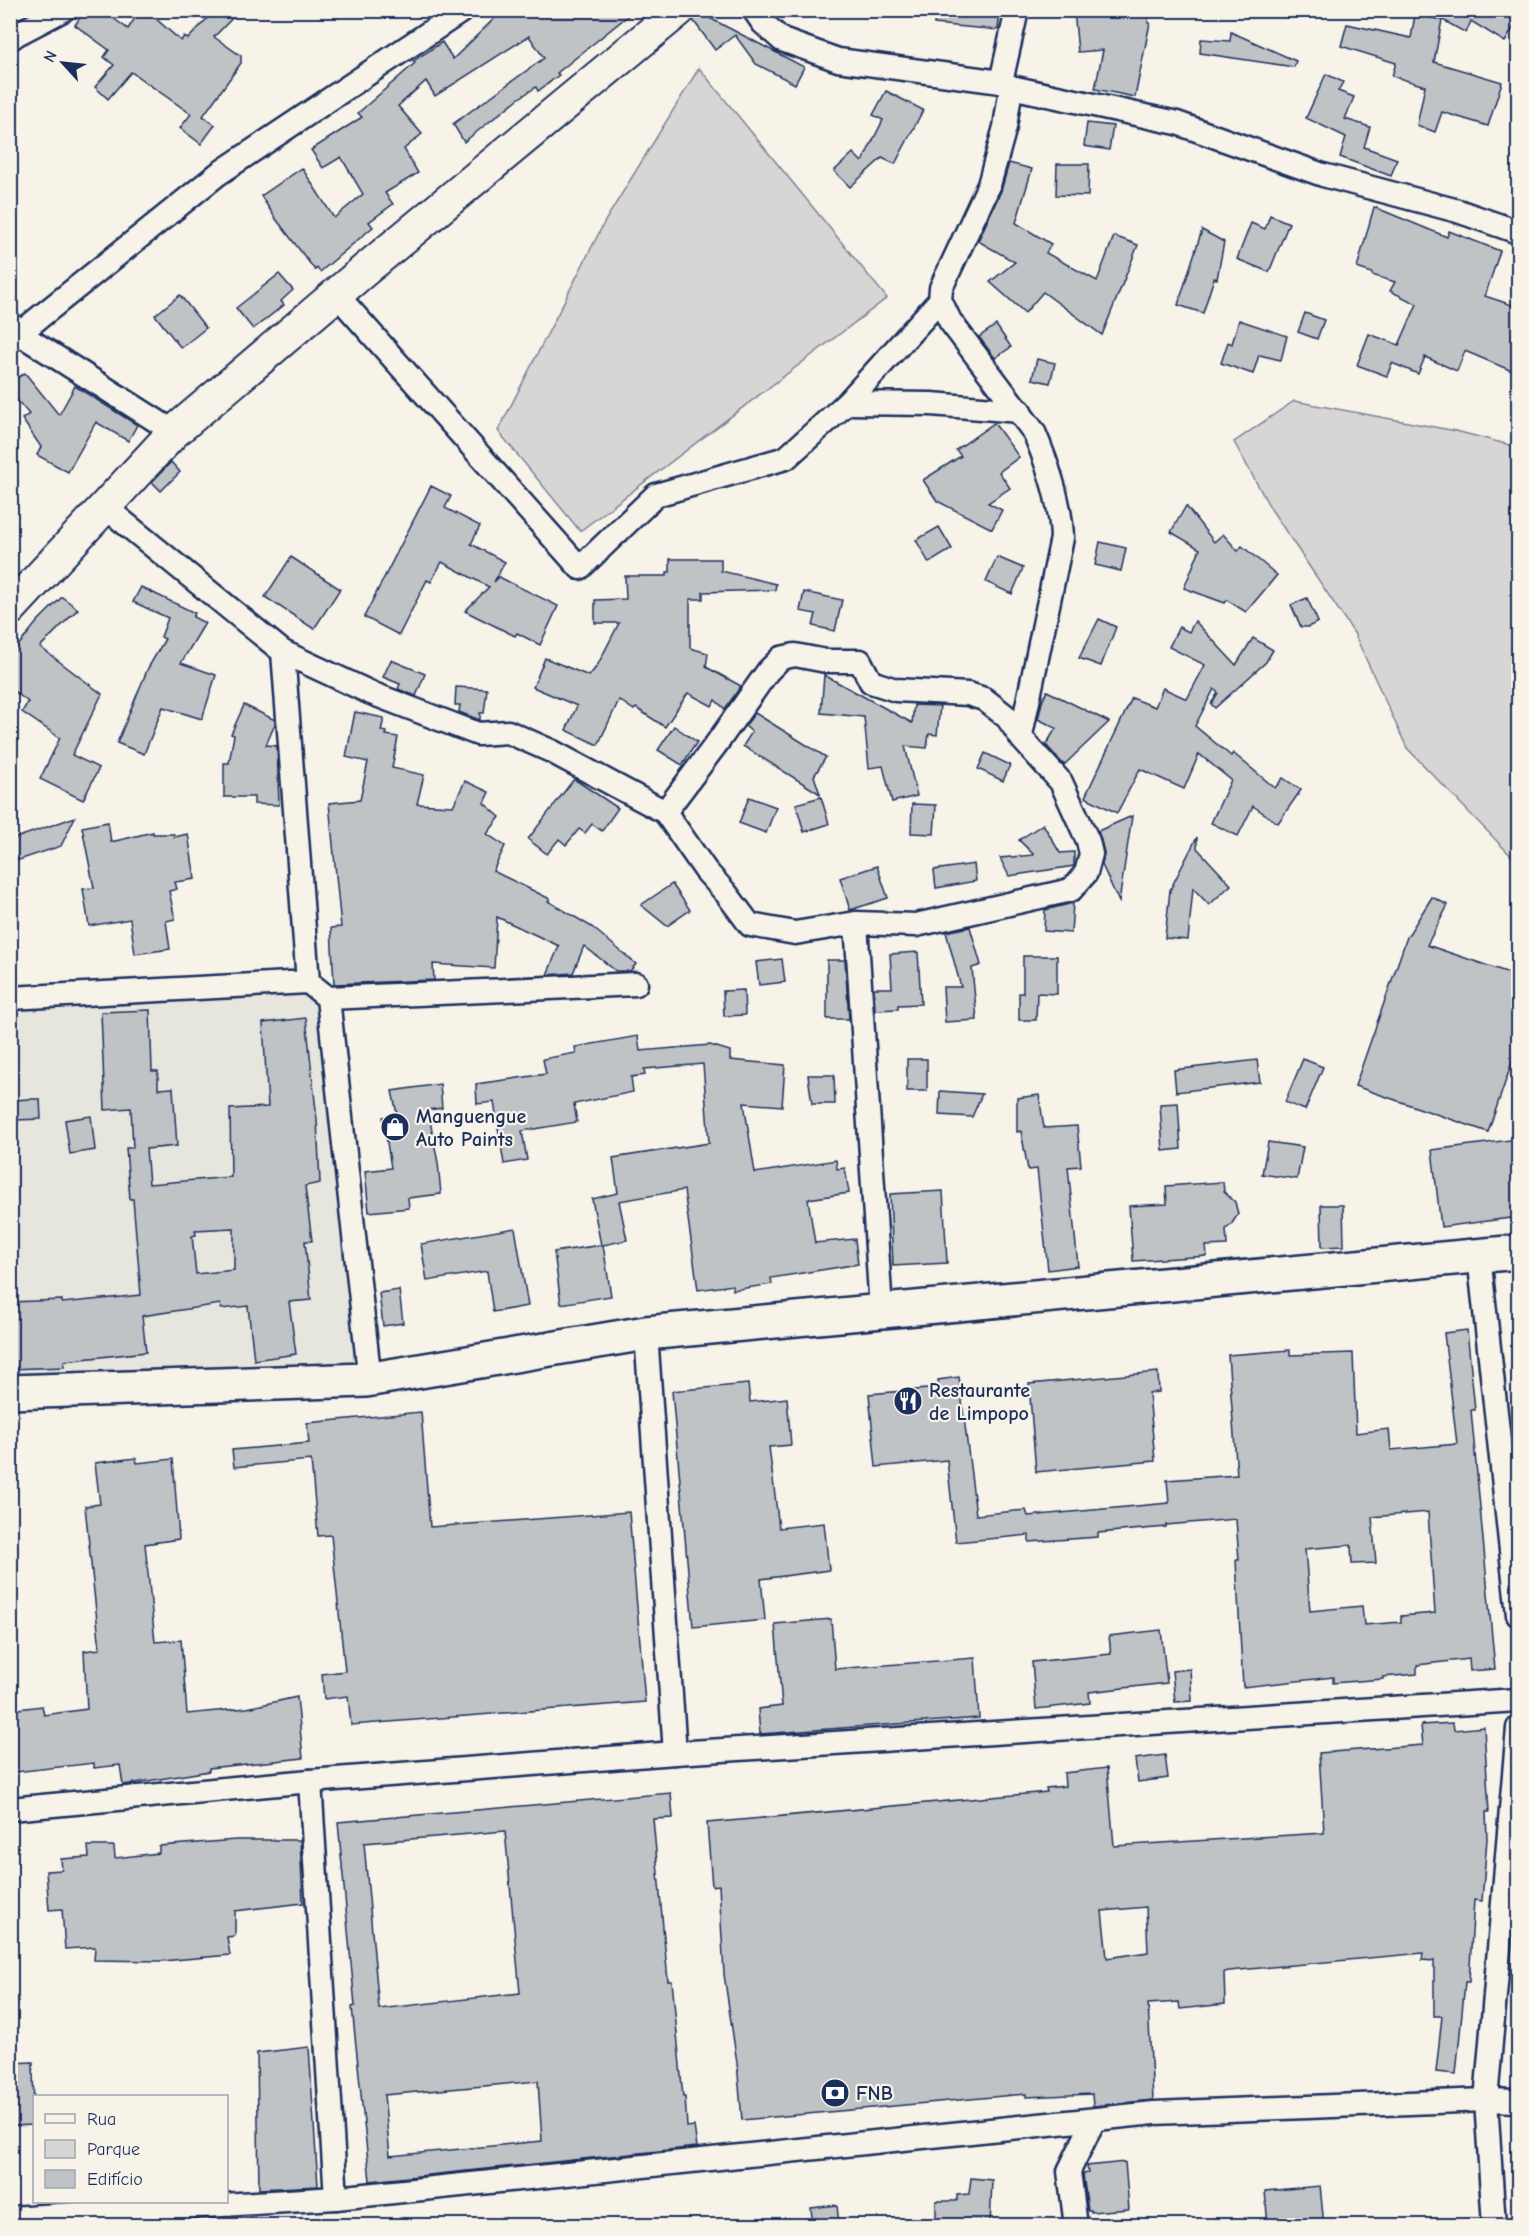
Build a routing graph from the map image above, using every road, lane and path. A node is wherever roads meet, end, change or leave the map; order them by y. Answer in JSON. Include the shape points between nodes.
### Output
{"nodes":[{"id":1,"x":63,"y":10,"type":"edge"},
{"id":2,"x":463,"y":10,"type":"edge"},
{"id":3,"x":679,"y":10,"type":"edge"},
{"id":4,"x":754,"y":10,"type":"edge"},
{"id":5,"x":1017,"y":10,"type":"edge"},
{"id":6,"x":13,"y":31,"type":"edge"},
{"id":7,"x":1006,"y":85,"type":"junction"},
{"id":8,"x":1518,"y":232,"type":"edge"},
{"id":9,"x":337,"y":295,"type":"junction"},
{"id":10,"x":940,"y":300,"type":"junction"},
{"id":11,"x":14,"y":333,"type":"edge"},
{"id":12,"x":847,"y":403,"type":"junction"},
{"id":13,"x":1020,"y":411,"type":"junction"},
{"id":14,"x":174,"y":432,"type":"junction"},
{"id":15,"x":105,"y":507,"type":"junction"},
{"id":16,"x":10,"y":609,"type":"edge"},
{"id":17,"x":283,"y":652,"type":"junction"},
{"id":18,"x":1021,"y":735,"type":"junction"},
{"id":19,"x":664,"y":812,"type":"junction"},
{"id":20,"x":856,"y":923,"type":"junction"},
{"id":21,"x":308,"y":982,"type":"junction"},
{"id":22,"x":636,"y":984,"type":"dead end"},
{"id":23,"x":10,"y":998,"type":"edge"},
{"id":24,"x":328,"y":998,"type":"junction"},
{"id":25,"x":1518,"y":1252,"type":"edge"},
{"id":26,"x":1479,"y":1256,"type":"junction"},
{"id":27,"x":881,"y":1310,"type":"junction"},
{"id":28,"x":646,"y":1333,"type":"junction"},
{"id":29,"x":366,"y":1380,"type":"junction"},
{"id":30,"x":10,"y":1392,"type":"edge"},
{"id":31,"x":1518,"y":1615,"type":"edge"},
{"id":32,"x":1518,"y":1700,"type":"edge"},
{"id":33,"x":1518,"y":1728,"type":"edge"},
{"id":34,"x":675,"y":1753,"type":"junction"},
{"id":35,"x":310,"y":1781,"type":"junction"},
{"id":36,"x":10,"y":1809,"type":"edge"},
{"id":37,"x":1486,"y":2100,"type":"junction"},
{"id":38,"x":1518,"y":2101,"type":"edge"},
{"id":39,"x":1094,"y":2121,"type":"junction"},
{"id":40,"x":336,"y":2198,"type":"junction"},
{"id":41,"x":10,"y":2218,"type":"edge"},
{"id":42,"x":1076,"y":2226,"type":"edge"},
{"id":43,"x":1494,"y":2226,"type":"edge"}],
"edges":[{"from":1,"to":6,"type":"street"},
{"from":2,"to":11,"type":"street","via":[[189,195]]},
{"from":3,"to":9,"type":"street"},
{"from":4,"to":7,"type":"street","via":[[782,40],[838,60]]},
{"from":5,"to":7,"type":"street"},
{"from":7,"to":8,"type":"street","via":[[1177,123],[1323,175],[1458,211]]},
{"from":7,"to":10,"type":"street","via":[[1005,127],[989,184],[941,288]]},
{"from":9,"to":12,"type":"street","via":[[580,568],[656,495],[786,458]]},
{"from":9,"to":14,"type":"street"},
{"from":10,"to":12,"type":"street"},
{"from":10,"to":13,"type":"street","via":[[950,321]]},
{"from":11,"to":14,"type":"street"},
{"from":12,"to":13,"type":"street"},
{"from":13,"to":18,"type":"street","via":[[1043,452],[1062,518],[1062,537]]},
{"from":14,"to":15,"type":"street"},
{"from":15,"to":16,"type":"street"},
{"from":15,"to":17,"type":"street"},
{"from":17,"to":19,"type":"street","via":[[371,693],[478,734],[508,732]]},
{"from":17,"to":21,"type":"street"},
{"from":18,"to":19,"type":"street","via":[[1007,717],[984,699],[968,694],[896,690],[871,682],[860,661],[826,661],[795,655],[781,658]]},
{"from":18,"to":20,"type":"street","via":[[1066,791],[1088,841],[1091,854],[1086,873],[1071,890],[915,925]]},
{"from":19,"to":20,"type":"street","via":[[750,925],[795,933]]},
{"from":20,"to":27,"type":"street"},
{"from":21,"to":23,"type":"street"},
{"from":21,"to":24,"type":"street"},
{"from":22,"to":24,"type":"street"},
{"from":24,"to":29,"type":"street","via":[[369,1373]]},
{"from":25,"to":26,"type":"highway"},
{"from":26,"to":27,"type":"highway"},
{"from":26,"to":31,"type":"street"},
{"from":27,"to":28,"type":"highway"},
{"from":28,"to":29,"type":"highway"},
{"from":28,"to":34,"type":"street"},
{"from":29,"to":30,"type":"highway"},
{"from":32,"to":34,"type":"street"},
{"from":33,"to":37,"type":"street"},
{"from":34,"to":35,"type":"street"},
{"from":35,"to":36,"type":"street"},
{"from":35,"to":40,"type":"street"},
{"from":37,"to":38,"type":"street"},
{"from":37,"to":39,"type":"street","via":[[1154,2113]]},
{"from":37,"to":43,"type":"street"},
{"from":39,"to":40,"type":"street"},
{"from":39,"to":42,"type":"street","via":[[1069,2171]]},
{"from":40,"to":41,"type":"street"}]}
